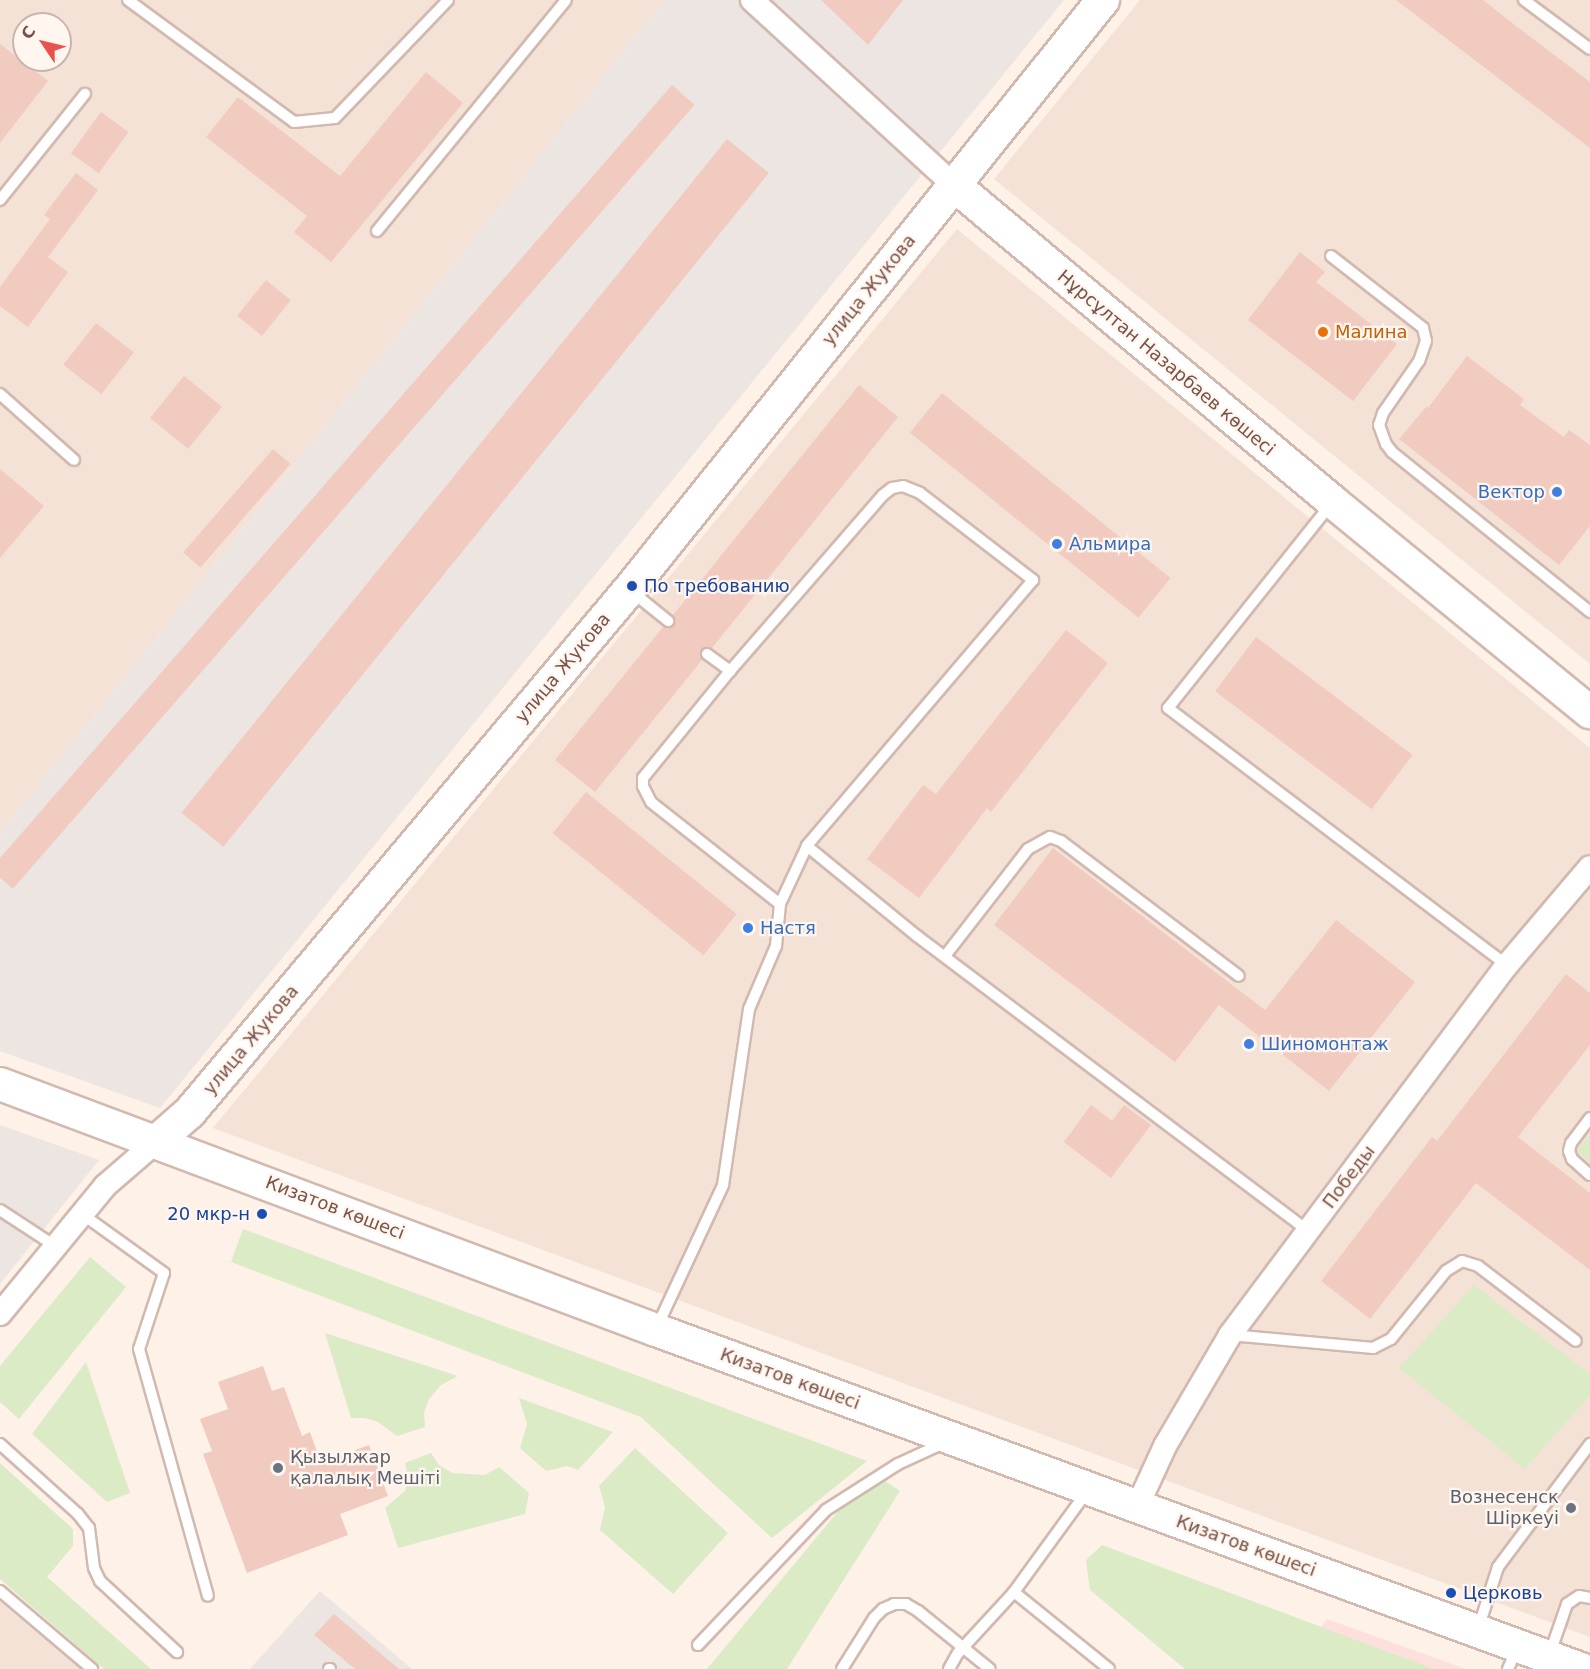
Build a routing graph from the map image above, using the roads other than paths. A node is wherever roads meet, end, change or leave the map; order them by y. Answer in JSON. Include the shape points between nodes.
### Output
{"nodes":[{"id":1,"x":128,"y":0,"type":"edge"},
{"id":2,"x":448,"y":0,"type":"edge"},
{"id":3,"x":566,"y":0,"type":"edge"},
{"id":4,"x":753,"y":0,"type":"edge"},
{"id":5,"x":1103,"y":0,"type":"edge"},
{"id":6,"x":1524,"y":0,"type":"edge"},
{"id":7,"x":1590,"y":49,"type":"edge"},
{"id":8,"x":85,"y":94,"type":"dead end"},
{"id":9,"x":954,"y":185,"type":"junction"},
{"id":10,"x":0,"y":200,"type":"edge"},
{"id":11,"x":377,"y":231,"type":"dead end"},
{"id":12,"x":1331,"y":256,"type":"dead end"},
{"id":13,"x":0,"y":394,"type":"edge"},
{"id":14,"x":74,"y":460,"type":"dead end"},
{"id":15,"x":1333,"y":502,"type":"junction"},
{"id":16,"x":629,"y":590,"type":"junction"},
{"id":17,"x":1590,"y":612,"type":"edge"},
{"id":18,"x":668,"y":621,"type":"dead end"},
{"id":19,"x":707,"y":654,"type":"dead end"},
{"id":20,"x":730,"y":671,"type":"junction"},
{"id":21,"x":1590,"y":712,"type":"edge"},
{"id":22,"x":807,"y":846,"type":"junction"},
{"id":23,"x":1590,"y":867,"type":"edge"},
{"id":24,"x":780,"y":904,"type":"junction"},
{"id":25,"x":945,"y":956,"type":"junction"},
{"id":26,"x":1507,"y":965,"type":"junction"},
{"id":27,"x":1239,"y":976,"type":"dead end"},
{"id":28,"x":0,"y":1084,"type":"edge"},
{"id":29,"x":1590,"y":1118,"type":"edge"},
{"id":30,"x":157,"y":1141,"type":"junction"},
{"id":31,"x":1590,"y":1175,"type":"edge"},
{"id":32,"x":0,"y":1210,"type":"edge"},
{"id":33,"x":82,"y":1214,"type":"junction"},
{"id":34,"x":1308,"y":1231,"type":"junction"},
{"id":35,"x":55,"y":1246,"type":"junction"},
{"id":36,"x":0,"y":1314,"type":"edge"},
{"id":37,"x":656,"y":1330,"type":"junction"},
{"id":38,"x":1230,"y":1335,"type":"junction"},
{"id":39,"x":1576,"y":1341,"type":"dead end"},
{"id":40,"x":954,"y":1439,"type":"junction"},
{"id":41,"x":0,"y":1444,"type":"edge"},
{"id":42,"x":1590,"y":1444,"type":"edge"},
{"id":43,"x":1089,"y":1488,"type":"junction"},
{"id":44,"x":1137,"y":1507,"type":"junction"},
{"id":45,"x":0,"y":1591,"type":"edge"},
{"id":46,"x":1014,"y":1592,"type":"junction"},
{"id":47,"x":208,"y":1596,"type":"dead end"},
{"id":48,"x":1590,"y":1598,"type":"edge"},
{"id":49,"x":1477,"y":1631,"type":"junction"},
{"id":50,"x":699,"y":1645,"type":"dead end"},
{"id":51,"x":965,"y":1648,"type":"junction"},
{"id":52,"x":177,"y":1652,"type":"dead end"},
{"id":53,"x":1513,"y":1657,"type":"edge"},
{"id":54,"x":1548,"y":1657,"type":"junction"},
{"id":55,"x":92,"y":1669,"type":"edge"},
{"id":56,"x":842,"y":1669,"type":"edge"},
{"id":57,"x":949,"y":1669,"type":"edge"},
{"id":58,"x":990,"y":1669,"type":"edge"},
{"id":59,"x":1109,"y":1669,"type":"edge"},
{"id":60,"x":1581,"y":1669,"type":"edge"}],
"edges":[{"from":1,"to":2,"type":"lane","via":[[294,122],[335,118]]},
{"from":3,"to":11,"type":"lane"},
{"from":4,"to":9,"type":"street","name":"Нұрсұлтан Назарбаев көшесі"},
{"from":5,"to":9,"type":"main road","name":"улица Жукова"},
{"from":6,"to":7,"type":"lane"},
{"from":8,"to":10,"type":"lane"},
{"from":9,"to":15,"type":"main road","name":"Нұрсұлтан Назарбаев көшесі"},
{"from":9,"to":16,"type":"main road","name":"улица Жукова"},
{"from":12,"to":17,"type":"lane","via":[[1423,328],[1426,341],[1419,361],[1381,419],[1380,434],[1386,444]]},
{"from":13,"to":14,"type":"lane"},
{"from":15,"to":21,"type":"main road","name":"Нұрсұлтан Назарбаев көшесі"},
{"from":15,"to":26,"type":"lane","via":[[1168,708]]},
{"from":16,"to":18,"type":"lane"},
{"from":16,"to":30,"type":"main road","name":"улица Жукова","via":[[197,1104]]},
{"from":19,"to":20,"type":"lane"},
{"from":20,"to":22,"type":"lane","via":[[892,488],[903,486],[920,493],[1033,580]]},
{"from":20,"to":24,"type":"lane","via":[[647,771],[643,786],[651,802]]},
{"from":22,"to":24,"type":"lane"},
{"from":22,"to":25,"type":"lane"},
{"from":23,"to":26,"type":"street","name":"Победы"},
{"from":24,"to":37,"type":"lane","via":[[776,946],[749,1009],[723,1185]]},
{"from":25,"to":27,"type":"lane","via":[[1029,849],[1050,837]]},
{"from":25,"to":34,"type":"lane"},
{"from":26,"to":34,"type":"street","name":"Победы"},
{"from":28,"to":30,"type":"main road","name":"Кизатов көшесі"},
{"from":29,"to":31,"type":"lane","via":[[1569,1151],[1572,1160]]},
{"from":30,"to":33,"type":"street","name":"улица Жукова","via":[[105,1186]]},
{"from":30,"to":37,"type":"main road","name":"Кизатов көшесі"},
{"from":32,"to":35,"type":"lane"},
{"from":33,"to":35,"type":"street","name":"улица Жукова"},
{"from":33,"to":47,"type":"lane","via":[[164,1273],[139,1349]]},
{"from":34,"to":38,"type":"street","name":"Победы"},
{"from":35,"to":36,"type":"street","name":"улица Жукова"},
{"from":37,"to":40,"type":"main road","name":"Кизатов көшесі"},
{"from":38,"to":39,"type":"lane","via":[[1373,1348],[1391,1339],[1446,1271],[1462,1261],[1478,1266]]},
{"from":38,"to":44,"type":"street","name":"Победы","via":[[1165,1446]]},
{"from":40,"to":43,"type":"main road","name":"Кизатов көшесі"},
{"from":40,"to":50,"type":"lane","via":[[898,1464],[826,1510]]},
{"from":41,"to":52,"type":"lane","via":[[78,1514],[89,1528],[94,1568],[100,1581]]},
{"from":42,"to":49,"type":"lane","via":[[1498,1567]]},
{"from":43,"to":44,"type":"main road","name":"Кизатов көшесі"},
{"from":43,"to":46,"type":"lane"},
{"from":44,"to":49,"type":"main road","name":"Кизатов көшесі"},
{"from":45,"to":55,"type":"lane"},
{"from":46,"to":51,"type":"lane"},
{"from":46,"to":59,"type":"lane"},
{"from":48,"to":54,"type":"lane","via":[[1579,1596],[1567,1604]]},
{"from":49,"to":53,"type":"main road","name":"Кизатов көшесі"},
{"from":51,"to":56,"type":"lane","via":[[918,1611],[906,1604],[894,1604],[883,1608],[874,1618]]},
{"from":51,"to":57,"type":"lane"},
{"from":51,"to":58,"type":"lane"},
{"from":53,"to":54,"type":"main road","name":"Кизатов көшесі"},
{"from":54,"to":60,"type":"main road","name":"Кизатов көшесі"}]}
